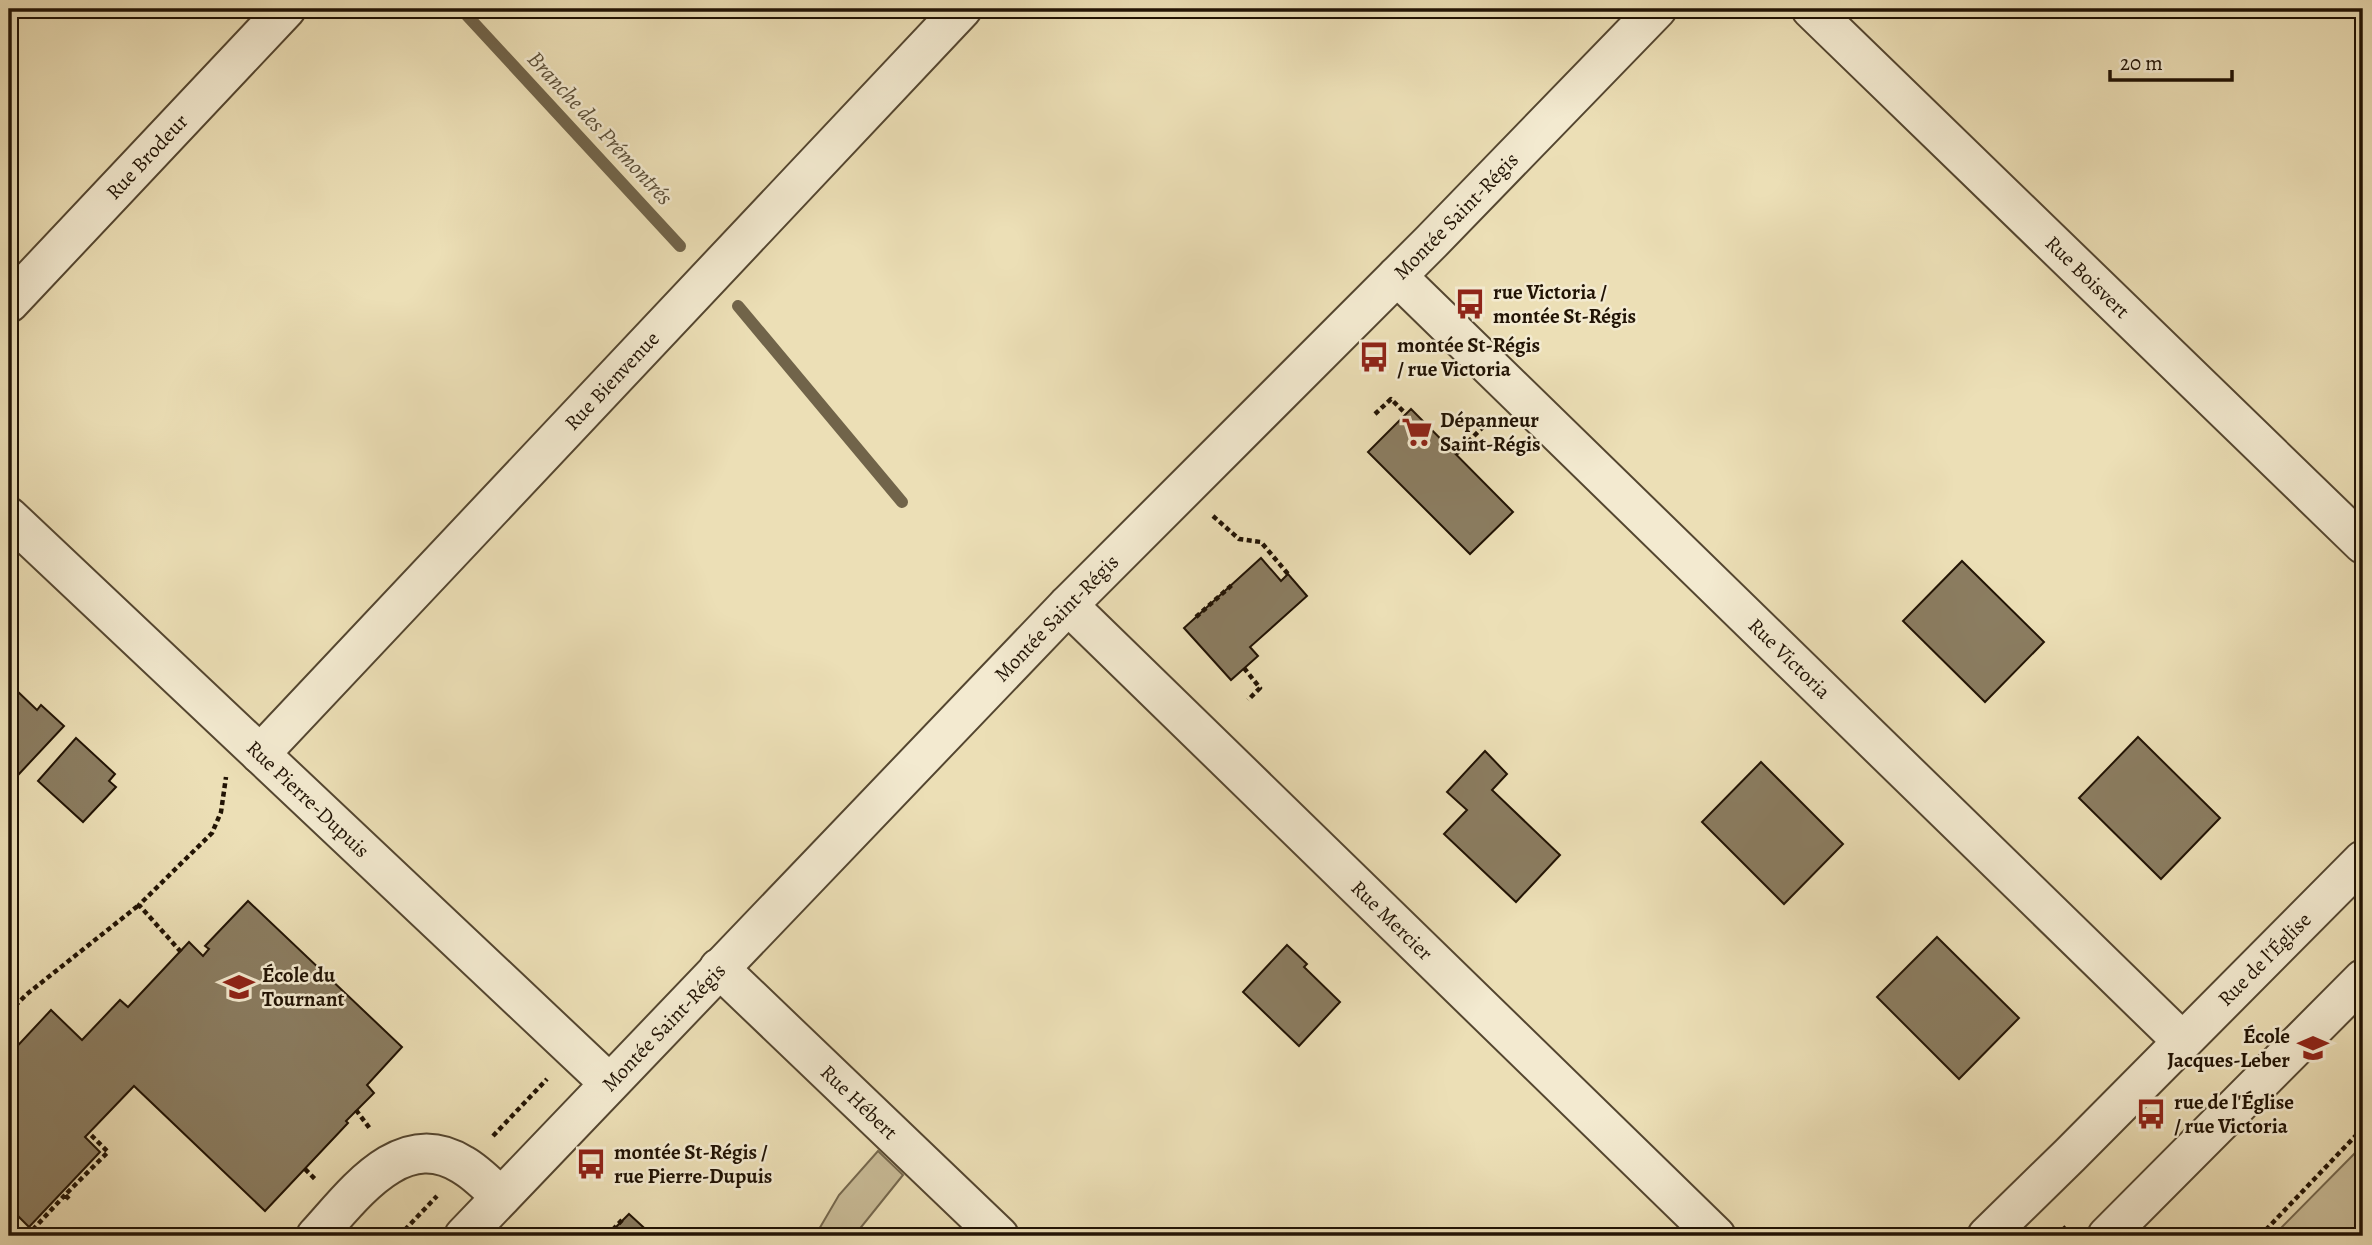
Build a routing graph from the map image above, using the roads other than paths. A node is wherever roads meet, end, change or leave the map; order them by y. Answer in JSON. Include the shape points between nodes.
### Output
{"nodes":[{"id":1,"x":286,"y":9,"type":"edge"},
{"id":2,"x":962,"y":9,"type":"edge"},
{"id":3,"x":1657,"y":9,"type":"edge"},
{"id":4,"x":1811,"y":9,"type":"edge"},
{"id":5,"x":1397,"y":276,"type":"junction"},
{"id":6,"x":9,"y":303,"type":"edge"},
{"id":7,"x":9,"y":517,"type":"edge"},
{"id":8,"x":2363,"y":544,"type":"edge"},
{"id":9,"x":1068,"y":605,"type":"junction"},
{"id":10,"x":243,"y":760,"type":"junction"},
{"id":11,"x":2363,"y":860,"type":"edge"},
{"id":12,"x":719,"y":968,"type":"junction"},
{"id":13,"x":2363,"y":979,"type":"edge"},
{"id":14,"x":2182,"y":1041,"type":"junction"},
{"id":15,"x":609,"y":1083,"type":"junction"},
{"id":16,"x":501,"y":1197,"type":"junction"},
{"id":17,"x":2000,"y":1232,"type":"edge"},
{"id":18,"x":316,"y":1236,"type":"edge"},
{"id":19,"x":464,"y":1236,"type":"edge"},
{"id":20,"x":999,"y":1236,"type":"edge"},
{"id":21,"x":1716,"y":1236,"type":"edge"},
{"id":22,"x":2107,"y":1236,"type":"edge"}],
"edges":[{"from":1,"to":6,"type":"street","name":"Rue Brodeur"},
{"from":2,"to":10,"type":"street","name":"Rue Bienvenue"},
{"from":3,"to":5,"type":"street","name":"Montée Saint-Régis"},
{"from":4,"to":8,"type":"street","name":"Rue Boisvert"},
{"from":5,"to":9,"type":"street","name":"Montée Saint-Régis"},
{"from":5,"to":14,"type":"street","name":"Rue Victoria"},
{"from":7,"to":10,"type":"street","name":"Rue Pierre-Dupuis"},
{"from":9,"to":12,"type":"street","name":"Montée Saint-Régis"},
{"from":9,"to":21,"type":"street","name":"Rue Mercier"},
{"from":10,"to":15,"type":"street","name":"Rue Pierre-Dupuis"},
{"from":11,"to":14,"type":"street","name":"Rue de l'Église"},
{"from":12,"to":15,"type":"street","name":"Montée Saint-Régis"},
{"from":12,"to":20,"type":"street","name":"Rue Hébert"},
{"from":13,"to":22,"type":"street"},
{"from":14,"to":17,"type":"street","name":"Rue de l'Église"},
{"from":15,"to":16,"type":"street","name":"Montée Saint-Régis"},
{"from":16,"to":18,"type":"street","via":[[451,1159],[432,1153],[409,1155],[383,1168]]},
{"from":16,"to":19,"type":"street","name":"Montée Saint-Régis"}]}
